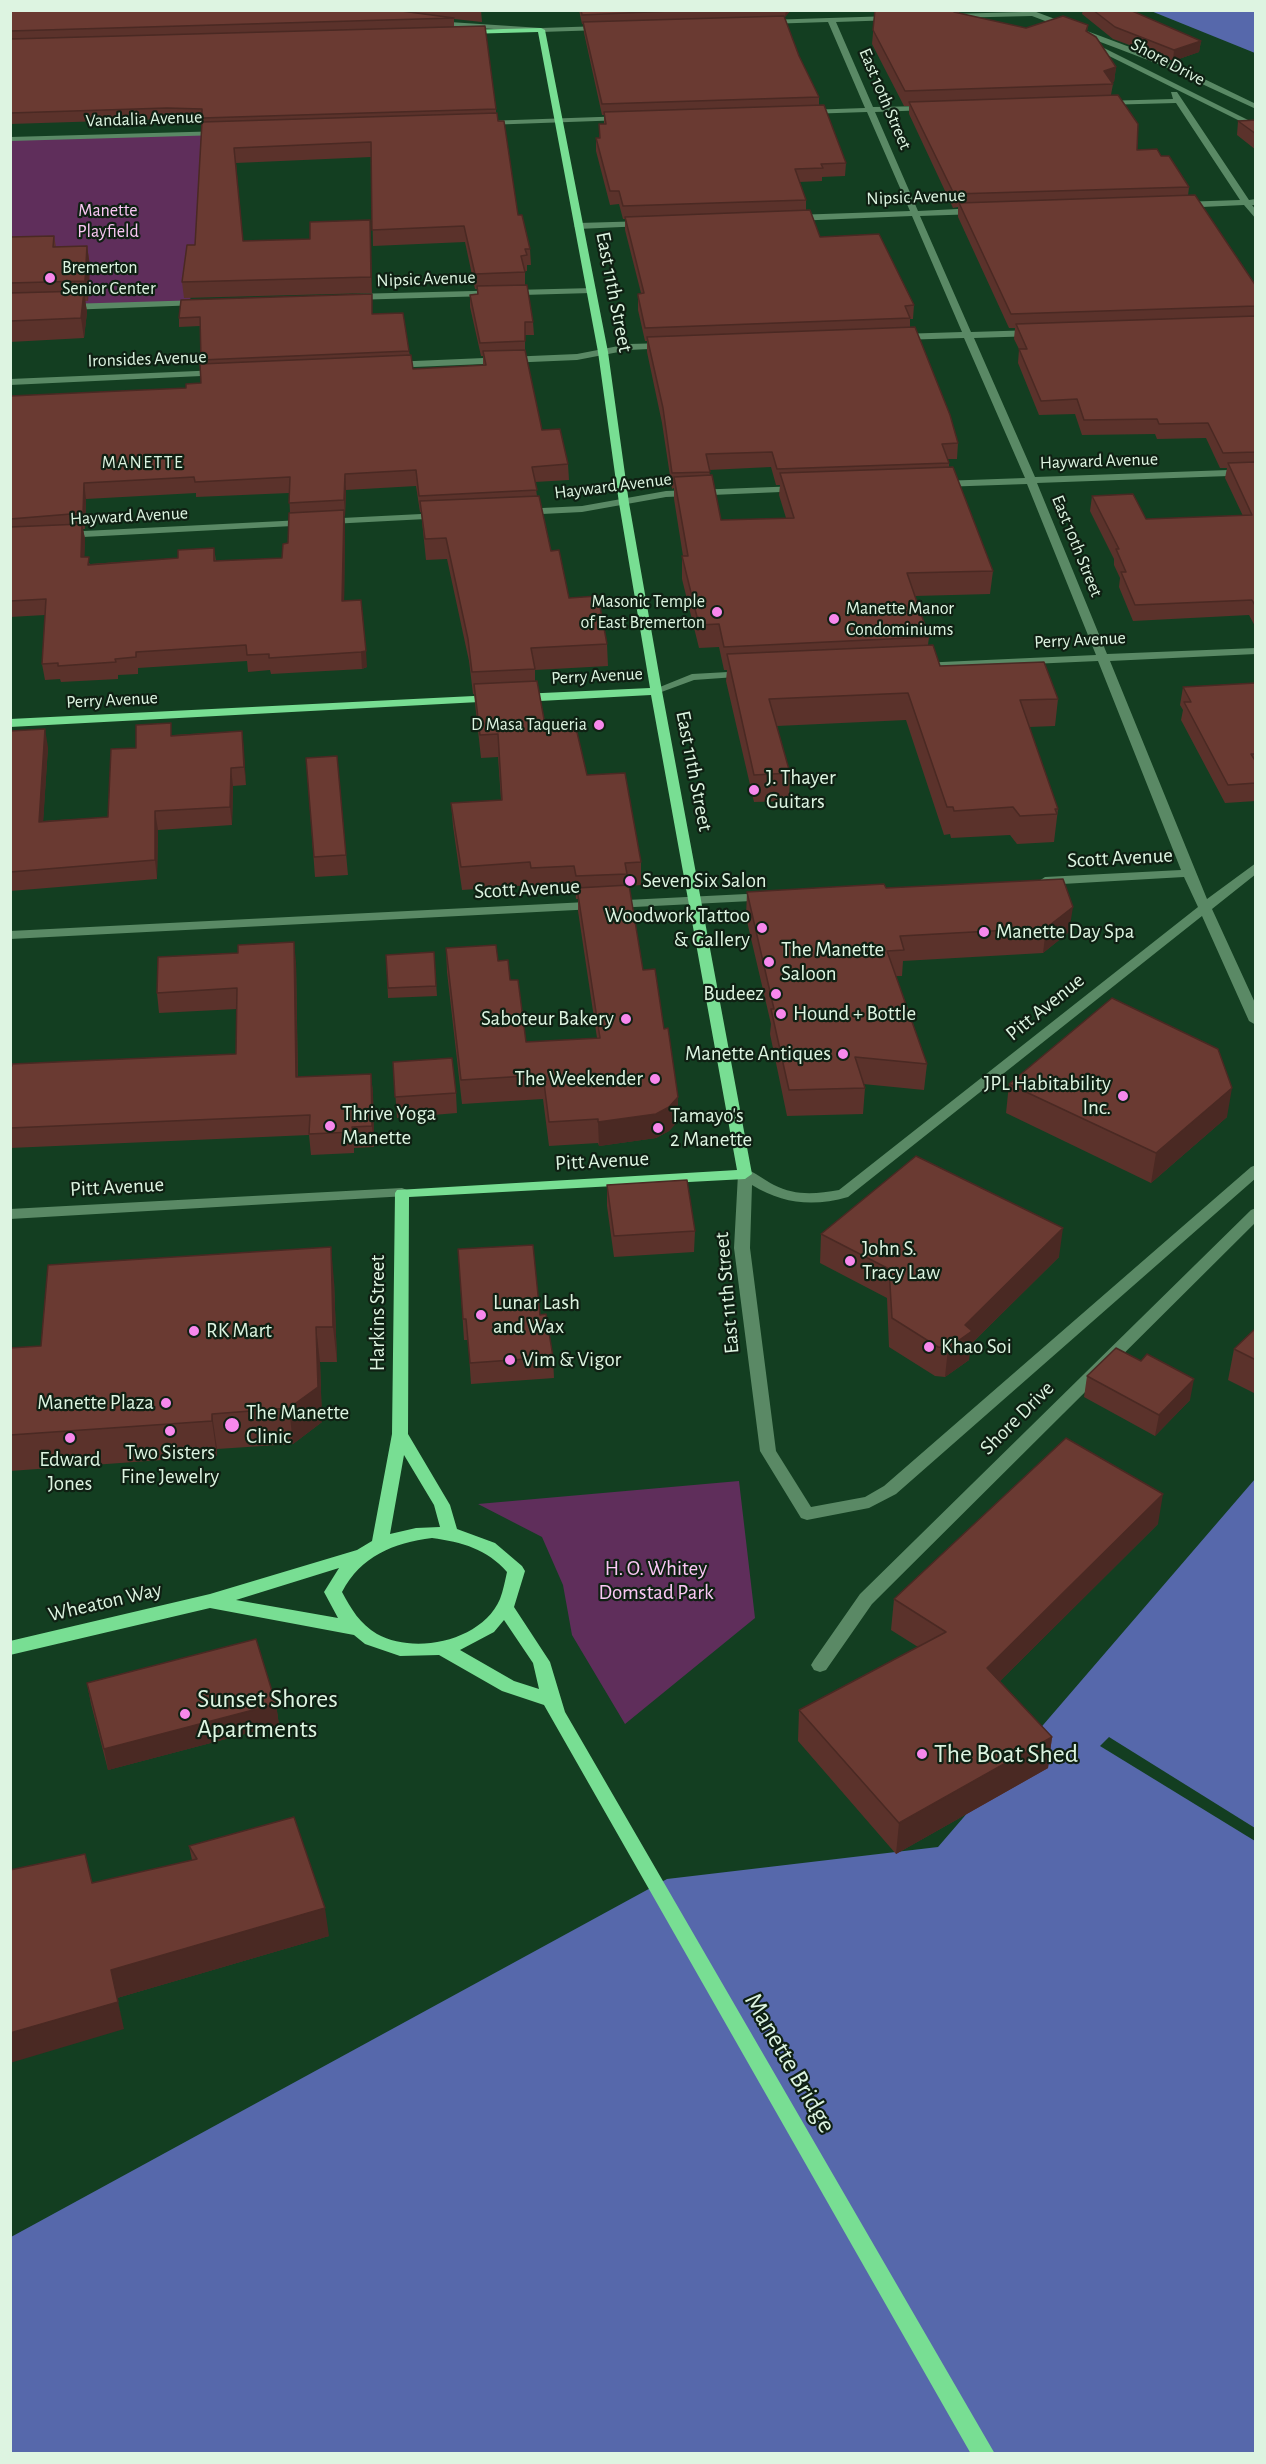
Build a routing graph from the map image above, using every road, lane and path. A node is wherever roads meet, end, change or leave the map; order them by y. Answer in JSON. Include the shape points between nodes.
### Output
{"nodes":[{"id":1,"x":1023,"y":10,"type":"edge"},
{"id":2,"x":1032,"y":14,"type":"junction"},
{"id":3,"x":938,"y":17,"type":"edge"},
{"id":4,"x":902,"y":18,"type":"edge"},
{"id":5,"x":831,"y":20,"type":"junction"},
{"id":6,"x":426,"y":22,"type":"edge"},
{"id":7,"x":761,"y":23,"type":"edge"},
{"id":8,"x":607,"y":28,"type":"edge"},
{"id":9,"x":1065,"y":28,"type":"junction"},
{"id":10,"x":541,"y":30,"type":"junction"},
{"id":11,"x":433,"y":33,"type":"edge"},
{"id":12,"x":1166,"y":84,"type":"junction"},
{"id":13,"x":1178,"y":101,"type":"junction"},
{"id":14,"x":1098,"y":103,"type":"edge"},
{"id":15,"x":1256,"y":107,"type":"edge"},
{"id":16,"x":935,"y":108,"type":"edge"},
{"id":17,"x":871,"y":109,"type":"junction"},
{"id":18,"x":802,"y":112,"type":"edge"},
{"id":19,"x":640,"y":118,"type":"edge"},
{"id":20,"x":558,"y":121,"type":"junction"},
{"id":21,"x":479,"y":124,"type":"edge"},
{"id":22,"x":1256,"y":127,"type":"edge"},
{"id":23,"x":229,"y":132,"type":"edge"},
{"id":24,"x":10,"y":139,"type":"edge"},
{"id":25,"x":1251,"y":202,"type":"edge"},
{"id":26,"x":1167,"y":205,"type":"edge"},
{"id":27,"x":991,"y":211,"type":"edge"},
{"id":28,"x":916,"y":214,"type":"junction"},
{"id":29,"x":1256,"y":217,"type":"edge"},
{"id":30,"x":783,"y":218,"type":"edge"},
{"id":31,"x":656,"y":223,"type":"edge"},
{"id":32,"x":578,"y":226,"type":"junction"},
{"id":33,"x":591,"y":290,"type":"junction"},
{"id":34,"x":342,"y":298,"type":"edge"},
{"id":35,"x":213,"y":302,"type":"edge"},
{"id":36,"x":58,"y":308,"type":"edge"},
{"id":37,"x":1049,"y":332,"type":"edge"},
{"id":38,"x":966,"y":335,"type":"junction"},
{"id":39,"x":890,"y":338,"type":"edge"},
{"id":40,"x":676,"y":345,"type":"edge"},
{"id":41,"x":603,"y":352,"type":"junction"},
{"id":42,"x":375,"y":366,"type":"edge"},
{"id":43,"x":234,"y":372,"type":"edge"},
{"id":44,"x":10,"y":381,"type":"edge"},
{"id":45,"x":1256,"y":472,"type":"edge"},
{"id":46,"x":1031,"y":480,"type":"junction"},
{"id":47,"x":927,"y":484,"type":"edge"},
{"id":48,"x":808,"y":489,"type":"edge"},
{"id":49,"x":624,"y":503,"type":"junction"},
{"id":50,"x":510,"y":513,"type":"edge"},
{"id":51,"x":451,"y":516,"type":"edge"},
{"id":52,"x":46,"y":536,"type":"edge"},
{"id":53,"x":1256,"y":651,"type":"edge"},
{"id":54,"x":1102,"y":657,"type":"junction"},
{"id":55,"x":906,"y":667,"type":"edge"},
{"id":56,"x":764,"y":674,"type":"edge"},
{"id":57,"x":656,"y":691,"type":"junction"},
{"id":58,"x":10,"y":723,"type":"edge"},
{"id":59,"x":1256,"y":867,"type":"edge"},
{"id":60,"x":1189,"y":873,"type":"junction"},
{"id":61,"x":1036,"y":882,"type":"edge"},
{"id":62,"x":777,"y":896,"type":"edge"},
{"id":63,"x":696,"y":901,"type":"junction"},
{"id":64,"x":1204,"y":907,"type":"junction"},
{"id":65,"x":10,"y":935,"type":"edge"},
{"id":66,"x":1256,"y":1021,"type":"edge"},
{"id":67,"x":1256,"y":1170,"type":"edge"},
{"id":68,"x":745,"y":1174,"type":"junction"},
{"id":69,"x":402,"y":1192,"type":"junction"},
{"id":70,"x":1256,"y":1213,"type":"edge"},
{"id":71,"x":10,"y":1214,"type":"edge"},
{"id":72,"x":400,"y":1434,"type":"junction"},
{"id":73,"x":807,"y":1514,"type":"joint"},
{"id":74,"x":450,"y":1533,"type":"junction"},
{"id":75,"x":380,"y":1544,"type":"junction"},
{"id":76,"x":360,"y":1556,"type":"junction"},
{"id":77,"x":210,"y":1601,"type":"junction"},
{"id":78,"x":506,"y":1609,"type":"junction"},
{"id":79,"x":354,"y":1628,"type":"junction"},
{"id":80,"x":10,"y":1648,"type":"edge"},
{"id":81,"x":442,"y":1648,"type":"junction"},
{"id":82,"x":820,"y":1665,"type":"dead end"},
{"id":83,"x":554,"y":1707,"type":"junction"},
{"id":84,"x":984,"y":2454,"type":"edge"}],
"edges":[{"from":1,"to":2,"type":"street","name":"Shore Drive"},
{"from":2,"to":3,"type":"street"},
{"from":2,"to":9,"type":"street","name":"Shore Drive"},
{"from":4,"to":5,"type":"street"},
{"from":5,"to":7,"type":"street"},
{"from":5,"to":17,"type":"street","name":"East 10th Street"},
{"from":6,"to":10,"type":"street"},
{"from":8,"to":10,"type":"street"},
{"from":9,"to":12,"type":"street","name":"Shore Drive"},
{"from":9,"to":15,"type":"street","name":"Shore Drive","via":[[1164,63]]},
{"from":10,"to":11,"type":"main road"},
{"from":10,"to":20,"type":"main road","name":"East 11th Street"},
{"from":12,"to":13,"type":"street"},
{"from":12,"to":22,"type":"street","name":"Shore Drive"},
{"from":13,"to":14,"type":"street"},
{"from":13,"to":25,"type":"street"},
{"from":16,"to":17,"type":"street"},
{"from":17,"to":18,"type":"street"},
{"from":17,"to":28,"type":"street","name":"East 10th Street"},
{"from":19,"to":20,"type":"street"},
{"from":20,"to":21,"type":"street"},
{"from":20,"to":32,"type":"main road","name":"East 11th Street"},
{"from":23,"to":24,"type":"street","name":"Vandalia Avenue"},
{"from":25,"to":26,"type":"street"},
{"from":25,"to":29,"type":"street"},
{"from":27,"to":28,"type":"street","name":"Nipsic Avenue"},
{"from":28,"to":30,"type":"street","name":"Nipsic Avenue"},
{"from":28,"to":38,"type":"street","name":"East 10th Street"},
{"from":31,"to":32,"type":"street"},
{"from":32,"to":33,"type":"main road","name":"East 11th Street"},
{"from":33,"to":34,"type":"street","name":"Nipsic Avenue"},
{"from":33,"to":41,"type":"main road","name":"East 11th Street"},
{"from":35,"to":36,"type":"street"},
{"from":37,"to":38,"type":"street"},
{"from":38,"to":39,"type":"street"},
{"from":38,"to":46,"type":"street","name":"East 10th Street"},
{"from":40,"to":41,"type":"street"},
{"from":41,"to":42,"type":"street","via":[[575,357]]},
{"from":41,"to":49,"type":"main road","name":"East 11th Street"},
{"from":43,"to":44,"type":"street","name":"Ironsides Avenue"},
{"from":45,"to":46,"type":"street","name":"Hayward Avenue"},
{"from":46,"to":47,"type":"street","name":"Hayward Avenue"},
{"from":46,"to":54,"type":"street","name":"East 10th Street"},
{"from":48,"to":49,"type":"street","name":"Hayward Avenue","via":[[666,494]]},
{"from":49,"to":50,"type":"street","name":"Hayward Avenue","via":[[582,510]]},
{"from":49,"to":57,"type":"main road","name":"East 11th Street"},
{"from":51,"to":52,"type":"street","name":"Hayward Avenue"},
{"from":53,"to":54,"type":"street","name":"Perry Avenue"},
{"from":54,"to":55,"type":"street","name":"Perry Avenue"},
{"from":54,"to":60,"type":"street","name":"East 10th Street"},
{"from":56,"to":57,"type":"street","name":"Perry Avenue","via":[[692,677]]},
{"from":57,"to":58,"type":"main road","name":"Perry Avenue"},
{"from":57,"to":63,"type":"main road","name":"East 11th Street"},
{"from":59,"to":64,"type":"street","name":"Pitt Avenue"},
{"from":60,"to":61,"type":"street","name":"Scott Avenue"},
{"from":60,"to":64,"type":"street","name":"East 10th Street"},
{"from":62,"to":63,"type":"street","name":"Scott Avenue"},
{"from":63,"to":65,"type":"street","name":"Scott Avenue"},
{"from":63,"to":68,"type":"main road","name":"East 11th Street"},
{"from":64,"to":66,"type":"street","name":"East 10th Street"},
{"from":64,"to":68,"type":"street","name":"Pitt Avenue","via":[[843,1194],[809,1201],[775,1194]]},
{"from":67,"to":73,"type":"street","name":"Shore Drive","via":[[890,1490],[869,1502]]},
{"from":68,"to":69,"type":"main road","name":"Pitt Avenue"},
{"from":68,"to":73,"type":"street","name":"East 11th Street","via":[[742,1248],[768,1451]]},
{"from":69,"to":71,"type":"street","name":"Pitt Avenue"},
{"from":69,"to":72,"type":"main road","name":"Harkins Street"},
{"from":70,"to":82,"type":"street","name":"Shore Drive","via":[[866,1599]]},
{"from":72,"to":74,"type":"main road","via":[[442,1505]]},
{"from":72,"to":75,"type":"main road","name":"Harkins Street"},
{"from":74,"to":75,"type":"main road","via":[[414,1533]]},
{"from":74,"to":78,"type":"main road","via":[[496,1550],[516,1571],[514,1591]]},
{"from":75,"to":76,"type":"main road"},
{"from":76,"to":77,"type":"main road","name":"Wheaton Way"},
{"from":76,"to":79,"type":"main road","via":[[348,1566],[333,1592],[340,1611]]},
{"from":77,"to":79,"type":"main road","name":"Wheaton Way"},
{"from":77,"to":80,"type":"main road","name":"Wheaton Way"},
{"from":78,"to":81,"type":"main road","via":[[473,1638]]},
{"from":78,"to":83,"type":"main road","name":"Manette Bridge","via":[[541,1662]]},
{"from":79,"to":81,"type":"main road","via":[[386,1646],[406,1650]]},
{"from":81,"to":83,"type":"main road"},
{"from":83,"to":84,"type":"main road","name":"Manette Bridge"}]}
